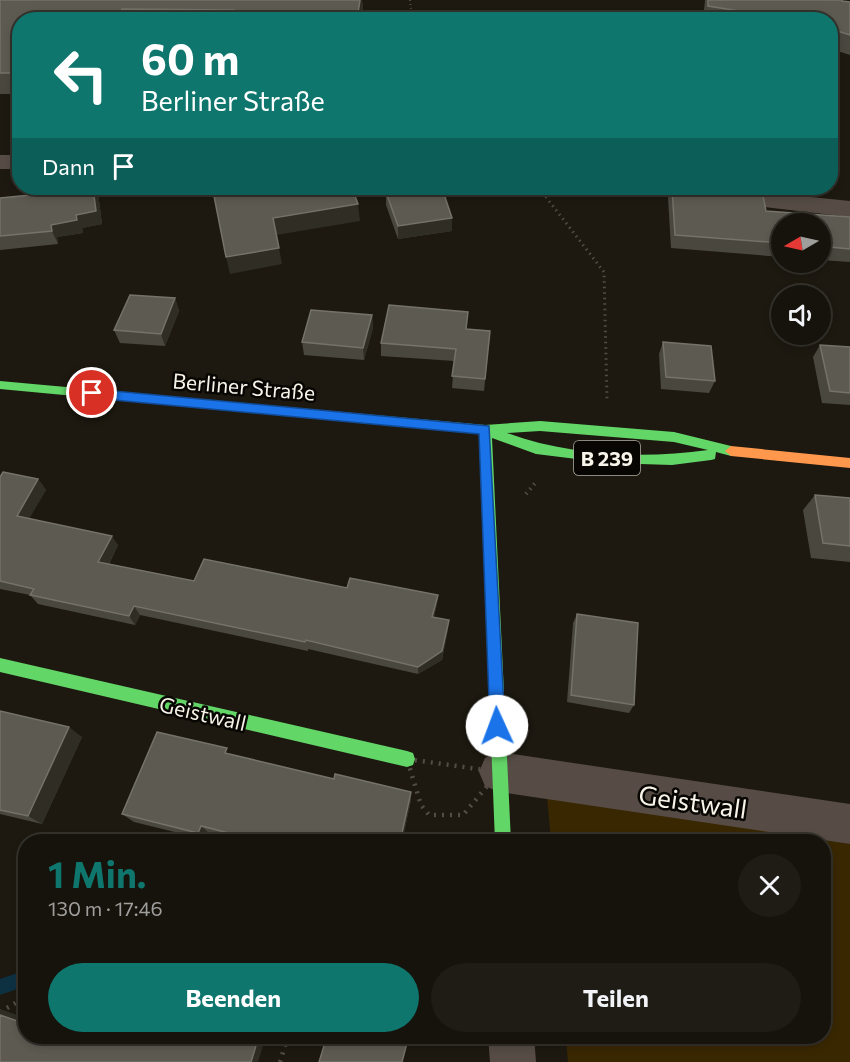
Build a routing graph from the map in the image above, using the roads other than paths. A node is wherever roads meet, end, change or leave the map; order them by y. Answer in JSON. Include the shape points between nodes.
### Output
{"nodes":[{"id":1,"x":723,"y":195,"type":"edge"},
{"id":2,"x":850,"y":209,"type":"edge"},
{"id":3,"x":0,"y":385,"type":"edge"},
{"id":4,"x":485,"y":430,"type":"junction"},
{"id":5,"x":734,"y":452,"type":"junction"},
{"id":6,"x":850,"y":463,"type":"edge"},
{"id":7,"x":0,"y":665,"type":"edge"},
{"id":8,"x":407,"y":759,"type":"road end"},
{"id":9,"x":500,"y":772,"type":"junction"},
{"id":10,"x":850,"y":824,"type":"edge"},
{"id":11,"x":502,"y":834,"type":"edge"},
{"id":12,"x":512,"y":1044,"type":"edge"},
{"id":13,"x":513,"y":1062,"type":"edge"}],
"edges":[{"from":1,"to":2,"type":"street"},
{"from":3,"to":4,"type":"main road","name":"Berliner Straße","number":"B 239"},
{"from":4,"to":5,"type":"main road","name":"Berliner Straße","number":"B 239","via":[[540,426],[674,437]]},
{"from":4,"to":5,"type":"main road","name":"Berliner Straße","number":"B 239","via":[[536,449],[609,458],[672,460]]},
{"from":4,"to":9,"type":"main road"},
{"from":5,"to":6,"type":"main road","name":"Berliner Straße","number":"B 239"},
{"from":7,"to":8,"type":"main road","name":"Geistwall"},
{"from":9,"to":10,"type":"street","name":"Geistwall"},
{"from":9,"to":11,"type":"main road"},
{"from":12,"to":13,"type":"street"}]}
